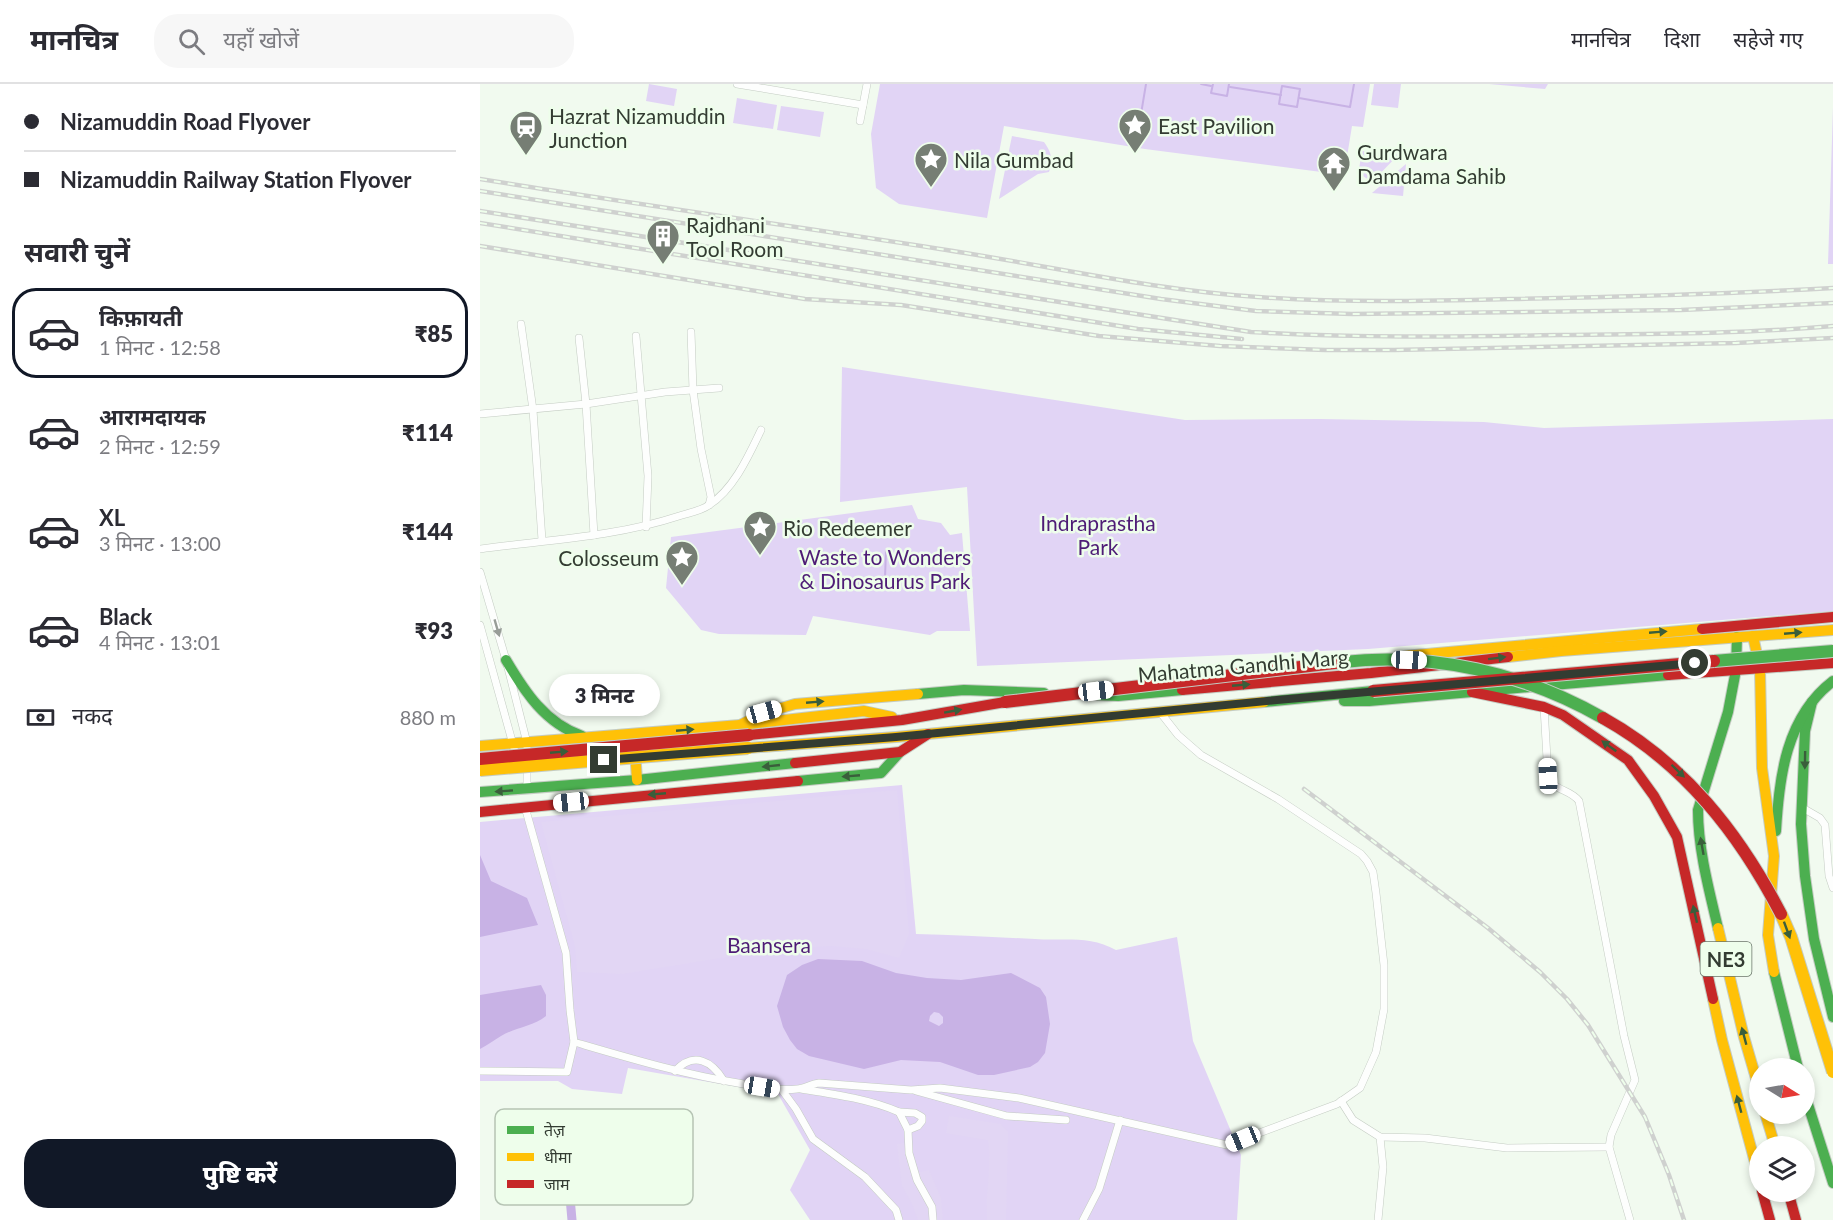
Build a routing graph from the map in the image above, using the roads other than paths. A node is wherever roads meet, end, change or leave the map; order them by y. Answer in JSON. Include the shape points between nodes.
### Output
{"nodes":[{"id":1,"x":737,"y":84,"type":"edge"},
{"id":2,"x":867,"y":84,"type":"edge"},
{"id":3,"x":773,"y":87,"type":"edge"},
{"id":4,"x":863,"y":105,"type":"junction"},
{"id":5,"x":860,"y":121,"type":"dead end"},
{"id":6,"x":521,"y":324,"type":"dead end"},
{"id":7,"x":691,"y":332,"type":"dead end"},
{"id":8,"x":636,"y":336,"type":"dead end"},
{"id":9,"x":579,"y":338,"type":"dead end"},
{"id":10,"x":719,"y":388,"type":"dead end"},
{"id":11,"x":693,"y":390,"type":"junction"},
{"id":12,"x":640,"y":396,"type":"junction"},
{"id":13,"x":586,"y":404,"type":"junction"},
{"id":14,"x":533,"y":410,"type":"junction"},
{"id":15,"x":480,"y":414,"type":"edge"},
{"id":16,"x":762,"y":430,"type":"dead end"},
{"id":17,"x":709,"y":506,"type":"junction"},
{"id":18,"x":646,"y":527,"type":"junction"},
{"id":19,"x":594,"y":535,"type":"junction"},
{"id":20,"x":542,"y":540,"type":"junction"},
{"id":21,"x":480,"y":549,"type":"edge"},
{"id":22,"x":480,"y":572,"type":"edge"},
{"id":23,"x":484,"y":596,"type":"edge"},
{"id":24,"x":1833,"y":616,"type":"edge"},
{"id":25,"x":480,"y":625,"type":"edge"},
{"id":26,"x":1833,"y":630,"type":"edge"},
{"id":27,"x":1753,"y":636,"type":"junction"},
{"id":28,"x":1737,"y":638,"type":"junction"},
{"id":29,"x":1833,"y":651,"type":"edge"},
{"id":30,"x":1370,"y":659,"type":"junction"},
{"id":31,"x":506,"y":660,"type":"junction"},
{"id":32,"x":1833,"y":663,"type":"edge"},
{"id":33,"x":1760,"y":669,"type":"junction"},
{"id":34,"x":1736,"y":670,"type":"junction"},
{"id":35,"x":1833,"y":681,"type":"edge"},
{"id":36,"x":1472,"y":692,"type":"junction"},
{"id":37,"x":1277,"y":700,"type":"junction"},
{"id":38,"x":1812,"y":702,"type":"junction"},
{"id":39,"x":1544,"y":707,"type":"junction"},
{"id":40,"x":1160,"y":712,"type":"junction"},
{"id":41,"x":902,"y":720,"type":"junction"},
{"id":42,"x":740,"y":725,"type":"junction"},
{"id":43,"x":928,"y":733,"type":"junction"},
{"id":44,"x":634,"y":734,"type":"junction"},
{"id":45,"x":591,"y":737,"type":"junction"},
{"id":46,"x":527,"y":743,"type":"junction"},
{"id":47,"x":512,"y":744,"type":"junction"},
{"id":48,"x":480,"y":746,"type":"edge"},
{"id":49,"x":900,"y":752,"type":"junction"},
{"id":50,"x":480,"y":759,"type":"edge"},
{"id":51,"x":480,"y":770,"type":"edge"},
{"id":52,"x":638,"y":780,"type":"junction"},
{"id":53,"x":528,"y":789,"type":"junction"},
{"id":54,"x":480,"y":792,"type":"edge"},
{"id":55,"x":525,"y":807,"type":"junction"},
{"id":56,"x":1801,"y":807,"type":"junction"},
{"id":57,"x":480,"y":812,"type":"edge"},
{"id":58,"x":1774,"y":856,"type":"junction"},
{"id":59,"x":1833,"y":888,"type":"edge"},
{"id":60,"x":1833,"y":1017,"type":"edge"},
{"id":61,"x":574,"y":1042,"type":"junction"},
{"id":62,"x":1750,"y":1058,"type":"edge"},
{"id":63,"x":1796,"y":1058,"type":"edge"},
{"id":64,"x":480,"y":1071,"type":"edge"},
{"id":65,"x":675,"y":1071,"type":"junction"},
{"id":66,"x":1833,"y":1072,"type":"edge"},
{"id":67,"x":724,"y":1081,"type":"junction"},
{"id":68,"x":801,"y":1089,"type":"junction"},
{"id":69,"x":782,"y":1090,"type":"junction"},
{"id":70,"x":911,"y":1090,"type":"junction"},
{"id":71,"x":1341,"y":1101,"type":"junction"},
{"id":72,"x":899,"y":1112,"type":"junction"},
{"id":73,"x":1066,"y":1120,"type":"dead end"},
{"id":74,"x":1120,"y":1120,"type":"junction"},
{"id":75,"x":1814,"y":1124,"type":"edge"},
{"id":76,"x":908,"y":1130,"type":"junction"},
{"id":77,"x":1380,"y":1137,"type":"junction"},
{"id":78,"x":1749,"y":1140,"type":"edge"},
{"id":79,"x":1609,"y":1147,"type":"junction"},
{"id":80,"x":1833,"y":1183,"type":"edge"},
{"id":81,"x":1765,"y":1202,"type":"edge"},
{"id":82,"x":1791,"y":1202,"type":"edge"},
{"id":83,"x":899,"y":1220,"type":"edge"},
{"id":84,"x":933,"y":1220,"type":"edge"},
{"id":85,"x":1083,"y":1220,"type":"edge"},
{"id":86,"x":1378,"y":1220,"type":"edge"},
{"id":87,"x":1630,"y":1220,"type":"edge"},
{"id":88,"x":1770,"y":1220,"type":"edge"},
{"id":89,"x":1796,"y":1220,"type":"edge"}],
"edges":[{"from":1,"to":3,"type":"street"},
{"from":2,"to":4,"type":"street"},
{"from":3,"to":4,"type":"street"},
{"from":4,"to":5,"type":"street"},
{"from":6,"to":14,"type":"street"},
{"from":7,"to":11,"type":"street"},
{"from":8,"to":12,"type":"street"},
{"from":9,"to":13,"type":"street"},
{"from":10,"to":11,"type":"street"},
{"from":11,"to":12,"type":"street"},
{"from":11,"to":17,"type":"street","via":[[711,497]]},
{"from":12,"to":13,"type":"street"},
{"from":12,"to":18,"type":"street","via":[[648,476]]},
{"from":13,"to":14,"type":"street"},
{"from":13,"to":19,"type":"street"},
{"from":14,"to":15,"type":"street"},
{"from":14,"to":20,"type":"street"},
{"from":16,"to":17,"type":"street","via":[[728,487]]},
{"from":17,"to":18,"type":"street"},
{"from":18,"to":19,"type":"street"},
{"from":19,"to":20,"type":"street"},
{"from":20,"to":21,"type":"street"},
{"from":22,"to":23,"type":"street"},
{"from":23,"to":31,"type":"street","one_way":true},
{"from":30,"to":24,"type":"main road","one_way":true,"bridge":true},
{"from":25,"to":47,"type":"street"},
{"from":27,"to":26,"type":"main road","name":"Mahatma Gandhi Marg","one_way":true},
{"from":27,"to":28,"type":"main road","name":"Mahatma Gandhi Marg"},
{"from":27,"to":33,"type":"main road"},
{"from":28,"to":34,"type":"main road"},
{"from":42,"to":28,"type":"main road","name":"Mahatma Gandhi Marg","one_way":true,"via":[[764,712],[795,704],[964,690],[1118,696],[1561,651]]},
{"from":29,"to":37,"type":"main road","bridge":true},
{"from":41,"to":30,"type":"main road","one_way":true,"bridge":true,"via":[[1005,702]]},
{"from":30,"to":66,"type":"main road","one_way":true,"bridge":true,"via":[[1429,661],[1478,669],[1526,683],[1614,724],[1677,769],[1715,810],[1751,861],[1785,922]]},
{"from":31,"to":45,"type":"main road","via":[[546,715],[574,734]]},
{"from":31,"to":46,"type":"street"},
{"from":32,"to":33,"type":"main road"},
{"from":33,"to":34,"type":"main road"},
{"from":33,"to":58,"type":"main road","number":"NE3","via":[[1762,768]]},
{"from":34,"to":36,"type":"main road"},
{"from":62,"to":34,"type":"main road","number":"NE3","one_way":true,"via":[[1709,890],[1698,824],[1698,810],[1728,712]]},
{"from":35,"to":38,"type":"main road"},
{"from":36,"to":37,"type":"main road","via":[[1369,701]]},
{"from":36,"to":39,"type":"main road"},
{"from":37,"to":40,"type":"main road","name":"Mahatma Gandhi Marg"},
{"from":38,"to":56,"type":"main road","one_way":true,"via":[[1805,731]]},
{"from":38,"to":58,"type":"main road","via":[[1787,745],[1778,792]]},
{"from":78,"to":39,"type":"main road","one_way":true,"via":[[1722,1040],[1677,837],[1628,760],[1582,727]]},
{"from":39,"to":79,"type":"street","via":[[1548,776],[1553,786],[1579,801],[1635,1080]]},
{"from":40,"to":43,"type":"main road","name":"Mahatma Gandhi Marg"},
{"from":40,"to":71,"type":"street","via":[[1201,755],[1278,799],[1361,854],[1372,872],[1384,965],[1384,1009],[1376,1052],[1360,1088]]},
{"from":41,"to":42,"type":"main road","via":[[864,711]]},
{"from":50,"to":41,"type":"main road","one_way":true,"bridge":true},
{"from":44,"to":42,"type":"main road","name":"Mahatma Gandhi Marg","one_way":true},
{"from":43,"to":49,"type":"main road","name":"Mahatma Gandhi Marg"},
{"from":43,"to":51,"type":"main road","bridge":true},
{"from":44,"to":45,"type":"main road","name":"Mahatma Gandhi Marg"},
{"from":44,"to":52,"type":"main road"},
{"from":45,"to":46,"type":"main road","name":"Mahatma Gandhi Marg"},
{"from":46,"to":47,"type":"main road","name":"Mahatma Gandhi Marg"},
{"from":46,"to":53,"type":"street"},
{"from":47,"to":48,"type":"main road","name":"Mahatma Gandhi Marg"},
{"from":47,"to":53,"type":"street"},
{"from":49,"to":52,"type":"main road","name":"Mahatma Gandhi Marg","one_way":true},
{"from":49,"to":55,"type":"main road","one_way":true,"via":[[881,773]]},
{"from":52,"to":53,"type":"main road","name":"Mahatma Gandhi Marg"},
{"from":53,"to":54,"type":"main road","name":"Mahatma Gandhi Marg","one_way":true},
{"from":55,"to":57,"type":"main road"},
{"from":55,"to":61,"type":"street","via":[[566,953]]},
{"from":56,"to":59,"type":"street","via":[[1825,825]]},
{"from":56,"to":60,"type":"main road","via":[[1814,939]]},
{"from":58,"to":63,"type":"main road","number":"NE3","via":[[1768,935]]},
{"from":61,"to":64,"type":"street","via":[[567,1072]]},
{"from":61,"to":65,"type":"street"},
{"from":65,"to":67,"type":"street"},
{"from":65,"to":67,"type":"street","via":[[691,1060],[709,1063]]},
{"from":67,"to":69,"type":"street"},
{"from":68,"to":69,"type":"street"},
{"from":68,"to":70,"type":"street","via":[[819,1083]]},
{"from":68,"to":72,"type":"street","via":[[841,1095]]},
{"from":69,"to":83,"type":"street","via":[[813,1139],[865,1177],[896,1210]]},
{"from":70,"to":73,"type":"street","via":[[1007,1116]]},
{"from":70,"to":74,"type":"street","via":[[940,1088],[1019,1098]]},
{"from":71,"to":74,"type":"street","via":[[1227,1145]]},
{"from":71,"to":77,"type":"street","via":[[1353,1119]]},
{"from":72,"to":76,"type":"street"},
{"from":72,"to":76,"type":"street","via":[[922,1117],[918,1126]]},
{"from":74,"to":85,"type":"street","via":[[1099,1190]]},
{"from":75,"to":80,"type":"main road"},
{"from":76,"to":84,"type":"street","via":[[909,1153],[917,1180],[932,1207]]},
{"from":77,"to":79,"type":"street","via":[[1507,1148]]},
{"from":77,"to":86,"type":"street","via":[[1383,1167]]},
{"from":79,"to":87,"type":"street"},
{"from":81,"to":88,"type":"main road"},
{"from":82,"to":89,"type":"main road"}]}
